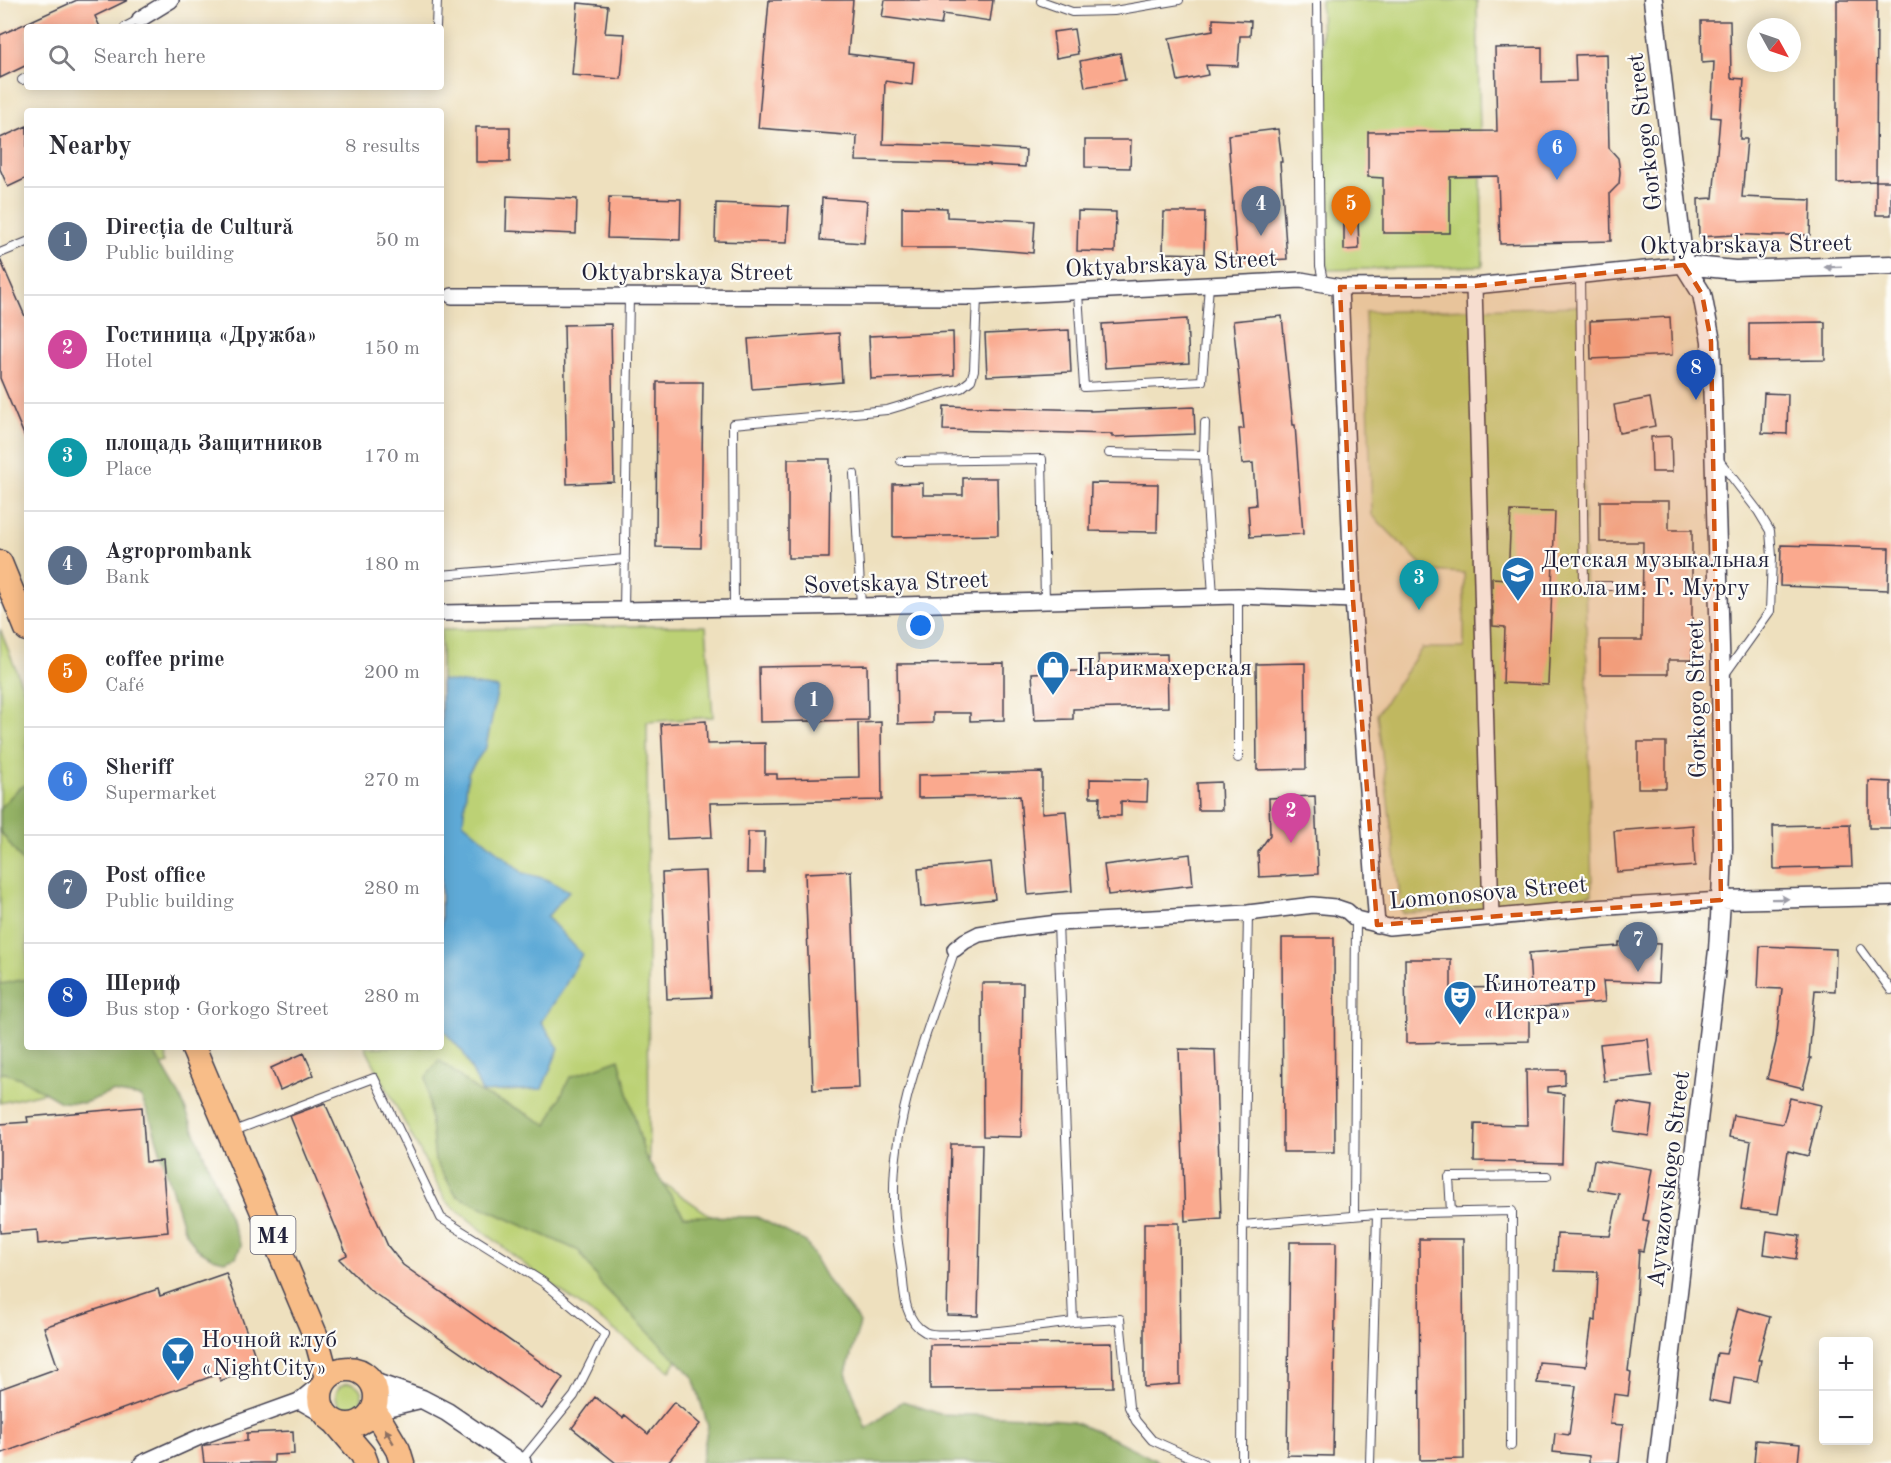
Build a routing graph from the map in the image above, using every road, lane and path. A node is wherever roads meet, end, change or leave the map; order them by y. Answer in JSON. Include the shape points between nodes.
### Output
{"nodes":[{"id":1,"x":171,"y":0,"type":"edge"},
{"id":2,"x":437,"y":0,"type":"edge"},
{"id":3,"x":1179,"y":0,"type":"edge"},
{"id":4,"x":1317,"y":0,"type":"edge"},
{"id":5,"x":1653,"y":0,"type":"edge"},
{"id":6,"x":1041,"y":1,"type":"edge"},
{"id":7,"x":140,"y":19,"type":"joint"},
{"id":8,"x":131,"y":24,"type":"edge"},
{"id":9,"x":436,"y":24,"type":"edge"},
{"id":10,"x":24,"y":245,"type":"edge"},
{"id":11,"x":0,"y":254,"type":"edge"},
{"id":12,"x":1684,"y":265,"type":"junction"},
{"id":13,"x":1891,"y":265,"type":"edge"},
{"id":14,"x":1580,"y":275,"type":"junction"},
{"id":15,"x":1209,"y":285,"type":"junction"},
{"id":16,"x":1324,"y":285,"type":"junction"},
{"id":17,"x":1474,"y":286,"type":"junction"},
{"id":18,"x":1340,"y":287,"type":"junction"},
{"id":19,"x":1078,"y":292,"type":"junction"},
{"id":20,"x":452,"y":296,"type":"dead end"},
{"id":21,"x":629,"y":296,"type":"junction"},
{"id":22,"x":977,"y":297,"type":"junction"},
{"id":23,"x":1206,"y":423,"type":"dead end"},
{"id":24,"x":1109,"y":453,"type":"dead end"},
{"id":25,"x":1713,"y":453,"type":"junction"},
{"id":26,"x":1204,"y":455,"type":"junction"},
{"id":27,"x":901,"y":461,"type":"dead end"},
{"id":28,"x":854,"y":474,"type":"dead end"},
{"id":29,"x":625,"y":559,"type":"junction"},
{"id":30,"x":0,"y":563,"type":"edge"},
{"id":31,"x":444,"y":575,"type":"edge"},
{"id":32,"x":1611,"y":586,"type":"dead end"},
{"id":33,"x":1213,"y":596,"type":"junction"},
{"id":34,"x":1238,"y":596,"type":"junction"},
{"id":35,"x":1046,"y":600,"type":"junction"},
{"id":36,"x":1353,"y":600,"type":"junction"},
{"id":37,"x":861,"y":606,"type":"junction"},
{"id":38,"x":734,"y":608,"type":"junction"},
{"id":39,"x":624,"y":610,"type":"junction"},
{"id":40,"x":444,"y":613,"type":"edge"},
{"id":41,"x":24,"y":617,"type":"edge"},
{"id":42,"x":1721,"y":680,"type":"junction"},
{"id":43,"x":1238,"y":758,"type":"dead end"},
{"id":44,"x":1891,"y":896,"type":"edge"},
{"id":45,"x":1721,"y":900,"type":"junction"},
{"id":46,"x":1248,"y":913,"type":"junction"},
{"id":47,"x":1491,"y":918,"type":"junction"},
{"id":48,"x":1356,"y":919,"type":"junction"},
{"id":49,"x":1058,"y":923,"type":"junction"},
{"id":50,"x":1377,"y":924,"type":"junction"},
{"id":51,"x":955,"y":949,"type":"joint"},
{"id":52,"x":1861,"y":949,"type":"dead end"},
{"id":53,"x":1891,"y":990,"type":"edge"},
{"id":54,"x":194,"y":1050,"type":"edge"},
{"id":55,"x":230,"y":1132,"type":"junction"},
{"id":56,"x":1547,"y":1176,"type":"dead end"},
{"id":57,"x":1451,"y":1212,"type":"junction"},
{"id":58,"x":1377,"y":1214,"type":"junction"},
{"id":59,"x":1354,"y":1216,"type":"junction"},
{"id":60,"x":1242,"y":1225,"type":"junction"},
{"id":61,"x":1073,"y":1322,"type":"junction"},
{"id":62,"x":337,"y":1374,"type":"junction"},
{"id":63,"x":373,"y":1382,"type":"junction"},
{"id":64,"x":422,"y":1399,"type":"junction"},
{"id":65,"x":299,"y":1401,"type":"junction"},
{"id":66,"x":374,"y":1410,"type":"junction"},
{"id":67,"x":332,"y":1420,"type":"junction"},
{"id":68,"x":1511,"y":1446,"type":"dead end"},
{"id":69,"x":521,"y":1462,"type":"edge"},
{"id":70,"x":142,"y":1463,"type":"edge"},
{"id":71,"x":366,"y":1463,"type":"edge"},
{"id":72,"x":402,"y":1463,"type":"edge"},
{"id":73,"x":1203,"y":1463,"type":"edge"},
{"id":74,"x":1242,"y":1463,"type":"edge"},
{"id":75,"x":1370,"y":1463,"type":"edge"},
{"id":76,"x":1658,"y":1463,"type":"edge"}],
"edges":[{"from":1,"to":7,"type":"street"},
{"from":2,"to":9,"type":"lane"},
{"from":3,"to":6,"type":"lane","via":[[1114,11],[1072,12]]},
{"from":4,"to":16,"type":"lane","via":[[1320,266]]},
{"from":5,"to":12,"type":"street","name":"Gorkogo Street"},
{"from":7,"to":8,"type":"lane"},
{"from":10,"to":11,"type":"lane"},
{"from":13,"to":12,"type":"street","name":"Oktyabrskaya Street","one_way":true,"via":[[1735,270]]},
{"from":12,"to":14,"type":"street","name":"Oktyabrskaya Street"},
{"from":12,"to":25,"type":"street","name":"Gorkogo Street","via":[[1702,294],[1711,342]]},
{"from":14,"to":17,"type":"street","name":"Oktyabrskaya Street"},
{"from":14,"to":32,"type":"lane","via":[[1584,586]]},
{"from":15,"to":16,"type":"street","name":"Oktyabrskaya Street","via":[[1301,280]]},
{"from":15,"to":19,"type":"street","name":"Oktyabrskaya Street"},
{"from":15,"to":19,"type":"lane","via":[[1202,381],[1084,387]]},
{"from":16,"to":18,"type":"street","name":"Oktyabrskaya Street"},
{"from":17,"to":18,"type":"street","name":"Oktyabrskaya Street"},
{"from":17,"to":47,"type":"street"},
{"from":18,"to":36,"type":"street"},
{"from":19,"to":22,"type":"street","name":"Oktyabrskaya Street"},
{"from":20,"to":21,"type":"street","name":"Oktyabrskaya Street"},
{"from":21,"to":22,"type":"street","name":"Oktyabrskaya Street"},
{"from":21,"to":29,"type":"lane"},
{"from":22,"to":38,"type":"lane","via":[[974,370],[971,380],[961,388],[887,410],[733,424]]},
{"from":23,"to":26,"type":"lane"},
{"from":24,"to":26,"type":"lane"},
{"from":25,"to":42,"type":"street","name":"Gorkogo Street"},
{"from":25,"to":42,"type":"lane","via":[[1770,531],[1772,556],[1770,611]]},
{"from":26,"to":33,"type":"lane"},
{"from":27,"to":35,"type":"lane","via":[[1042,459]]},
{"from":28,"to":37,"type":"lane"},
{"from":29,"to":31,"type":"lane"},
{"from":29,"to":39,"type":"lane"},
{"from":30,"to":41,"type":"highway"},
{"from":33,"to":34,"type":"street","name":"Sovetskaya Street"},
{"from":33,"to":35,"type":"street","name":"Sovetskaya Street"},
{"from":34,"to":36,"type":"street","name":"Sovetskaya Street"},
{"from":34,"to":43,"type":"lane"},
{"from":35,"to":37,"type":"street","name":"Sovetskaya Street"},
{"from":36,"to":50,"type":"street"},
{"from":37,"to":38,"type":"street","name":"Sovetskaya Street"},
{"from":38,"to":39,"type":"street","name":"Sovetskaya Street"},
{"from":39,"to":40,"type":"street","name":"Sovetskaya Street"},
{"from":42,"to":45,"type":"street","name":"Gorkogo Street"},
{"from":45,"to":44,"type":"street","name":"Lomonosova Street","one_way":true},
{"from":45,"to":47,"type":"street","name":"Lomonosova Street"},
{"from":45,"to":76,"type":"street","name":"Ayvazovskogo Street"},
{"from":46,"to":48,"type":"street","name":"Lomonosova Street","via":[[1313,905],[1335,907]]},
{"from":46,"to":49,"type":"street","name":"Lomonosova Street"},
{"from":46,"to":60,"type":"lane"},
{"from":47,"to":50,"type":"street","name":"Lomonosova Street","via":[[1389,927]]},
{"from":48,"to":50,"type":"street","name":"Lomonosova Street"},
{"from":48,"to":59,"type":"lane"},
{"from":49,"to":51,"type":"street","name":"Lomonosova Street","via":[[979,934]]},
{"from":49,"to":61,"type":"lane"},
{"from":51,"to":61,"type":"lane","via":[[908,1091],[897,1146],[894,1199],[906,1306],[915,1325],[926,1334]]},
{"from":52,"to":53,"type":"lane"},
{"from":54,"to":55,"type":"highway","number":"M4"},
{"from":55,"to":62,"type":"highway","number":"M4","via":[[316,1337]]},
{"from":55,"to":69,"type":"lane","via":[[374,1078],[441,1218],[543,1282],[605,1334],[574,1396]]},
{"from":56,"to":57,"type":"lane","via":[[1449,1177]]},
{"from":57,"to":58,"type":"lane"},
{"from":57,"to":68,"type":"lane","via":[[1512,1211]]},
{"from":58,"to":59,"type":"lane"},
{"from":58,"to":75,"type":"lane"},
{"from":59,"to":60,"type":"lane"},
{"from":60,"to":74,"type":"lane"},
{"from":61,"to":73,"type":"lane","via":[[1120,1319],[1130,1407],[1137,1421],[1152,1440]]},
{"from":62,"to":63,"type":"highway","number":"M4","via":[[361,1372]]},
{"from":62,"to":65,"type":"street"},
{"from":62,"to":67,"type":"highway","via":[[323,1386],[321,1403]]},
{"from":63,"to":64,"type":"street"},
{"from":63,"to":66,"type":"highway","via":[[377,1396]]},
{"from":64,"to":66,"type":"street"},
{"from":64,"to":69,"type":"street"},
{"from":65,"to":67,"type":"street"},
{"from":65,"to":70,"type":"street","via":[[202,1436]]},
{"from":66,"to":67,"type":"highway","via":[[361,1422],[344,1425]]},
{"from":72,"to":66,"type":"highway","one_way":true},
{"from":67,"to":71,"type":"highway"}]}
